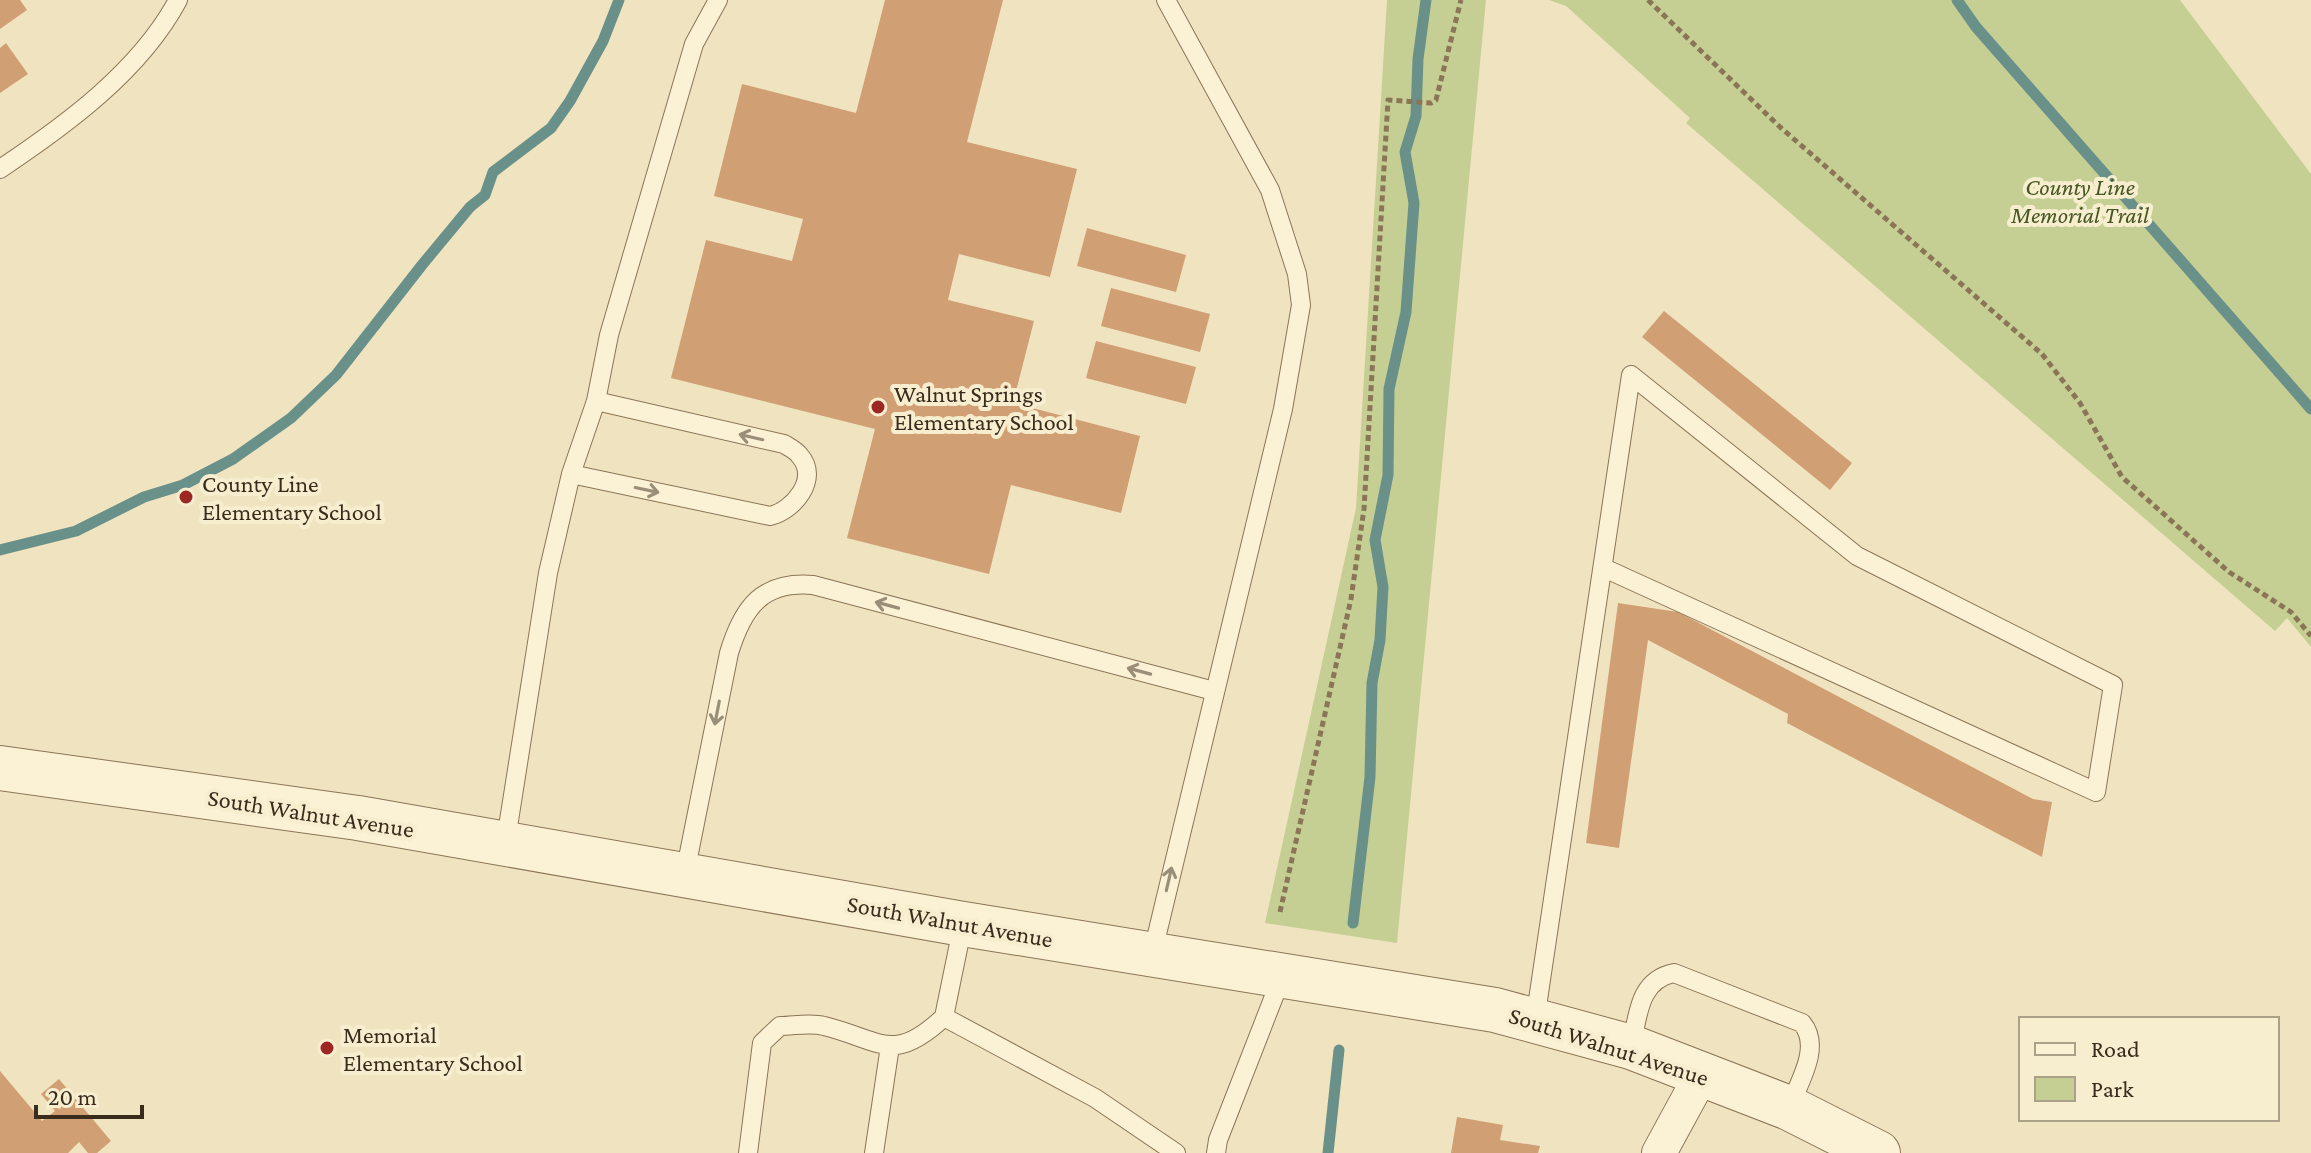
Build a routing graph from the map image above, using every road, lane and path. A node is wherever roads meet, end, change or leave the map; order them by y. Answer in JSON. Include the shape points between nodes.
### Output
{"nodes":[{"id":1,"x":178,"y":0,"type":"edge"},
{"id":2,"x":718,"y":0,"type":"edge"},
{"id":3,"x":1166,"y":0,"type":"edge"},
{"id":4,"x":1461,"y":0,"type":"edge"},
{"id":5,"x":1648,"y":0,"type":"edge"},
{"id":6,"x":0,"y":169,"type":"edge"},
{"id":7,"x":596,"y":401,"type":"junction"},
{"id":8,"x":571,"y":474,"type":"junction"},
{"id":9,"x":1604,"y":568,"type":"junction"},
{"id":10,"x":2311,"y":636,"type":"edge"},
{"id":11,"x":1214,"y":691,"type":"junction"},
{"id":12,"x":0,"y":768,"type":"edge"},
{"id":13,"x":505,"y":846,"type":"junction"},
{"id":14,"x":685,"y":873,"type":"junction"},
{"id":15,"x":1280,"y":912,"type":"dead end"},
{"id":16,"x":963,"y":924,"type":"junction"},
{"id":17,"x":1152,"y":955,"type":"junction"},
{"id":18,"x":1282,"y":976,"type":"junction"},
{"id":19,"x":944,"y":1017,"type":"junction"},
{"id":20,"x":1535,"y":1020,"type":"junction"},
{"id":21,"x":890,"y":1046,"type":"junction"},
{"id":22,"x":1631,"y":1047,"type":"junction"},
{"id":23,"x":1702,"y":1074,"type":"junction"},
{"id":24,"x":1789,"y":1108,"type":"junction"},
{"id":25,"x":1213,"y":1149,"type":"edge"},
{"id":26,"x":748,"y":1153,"type":"edge"},
{"id":27,"x":874,"y":1153,"type":"edge"},
{"id":28,"x":1176,"y":1153,"type":"edge"},
{"id":29,"x":1659,"y":1153,"type":"edge"},
{"id":30,"x":1878,"y":1153,"type":"edge"}],
"edges":[{"from":1,"to":6,"type":"lane","via":[[117,76]]},
{"from":2,"to":7,"type":"lane","via":[[694,44],[609,335]]},
{"from":3,"to":11,"type":"lane","via":[[1270,190],[1297,274],[1301,305],[1280,424]]},
{"from":4,"to":15,"type":"path","via":[[1436,100],[1388,100],[1364,509],[1351,599]]},
{"from":5,"to":10,"type":"path","via":[[1780,127],[2042,354],[2080,403],[2122,477],[2229,572],[2291,612]]},
{"from":7,"to":8,"type":"lane"},
{"from":8,"to":7,"type":"lane","one_way":true,"via":[[770,516],[783,513],[803,491],[807,469],[800,455],[784,444]]},
{"from":8,"to":13,"type":"lane","via":[[548,573]]},
{"from":9,"to":9,"type":"lane","via":[[1631,375],[1857,556],[2113,685],[2096,792]]},
{"from":9,"to":20,"type":"lane"},
{"from":11,"to":14,"type":"lane","one_way":true,"via":[[813,585],[788,583],[762,596],[739,620]]},
{"from":17,"to":11,"type":"lane","one_way":true},
{"from":12,"to":13,"type":"street","name":"South Walnut Avenue","via":[[358,818]]},
{"from":13,"to":14,"type":"street","name":"South Walnut Avenue"},
{"from":14,"to":16,"type":"street","name":"South Walnut Avenue"},
{"from":16,"to":17,"type":"street","name":"South Walnut Avenue"},
{"from":16,"to":19,"type":"lane"},
{"from":17,"to":18,"type":"street","name":"South Walnut Avenue"},
{"from":18,"to":20,"type":"street","name":"South Walnut Avenue"},
{"from":18,"to":25,"type":"lane"},
{"from":19,"to":21,"type":"lane","via":[[921,1039]]},
{"from":19,"to":28,"type":"lane","via":[[1095,1098]]},
{"from":20,"to":22,"type":"street","name":"South Walnut Avenue"},
{"from":21,"to":26,"type":"lane","via":[[820,1025],[780,1026],[762,1043]]},
{"from":21,"to":27,"type":"lane"},
{"from":22,"to":23,"type":"street","name":"South Walnut Avenue"},
{"from":22,"to":24,"type":"lane","via":[[1645,990],[1657,976],[1674,973],[1802,1023],[1811,1047]]},
{"from":23,"to":24,"type":"street","name":"South Walnut Avenue"},
{"from":23,"to":29,"type":"street"},
{"from":24,"to":30,"type":"street","name":"South Walnut Avenue"}]}
